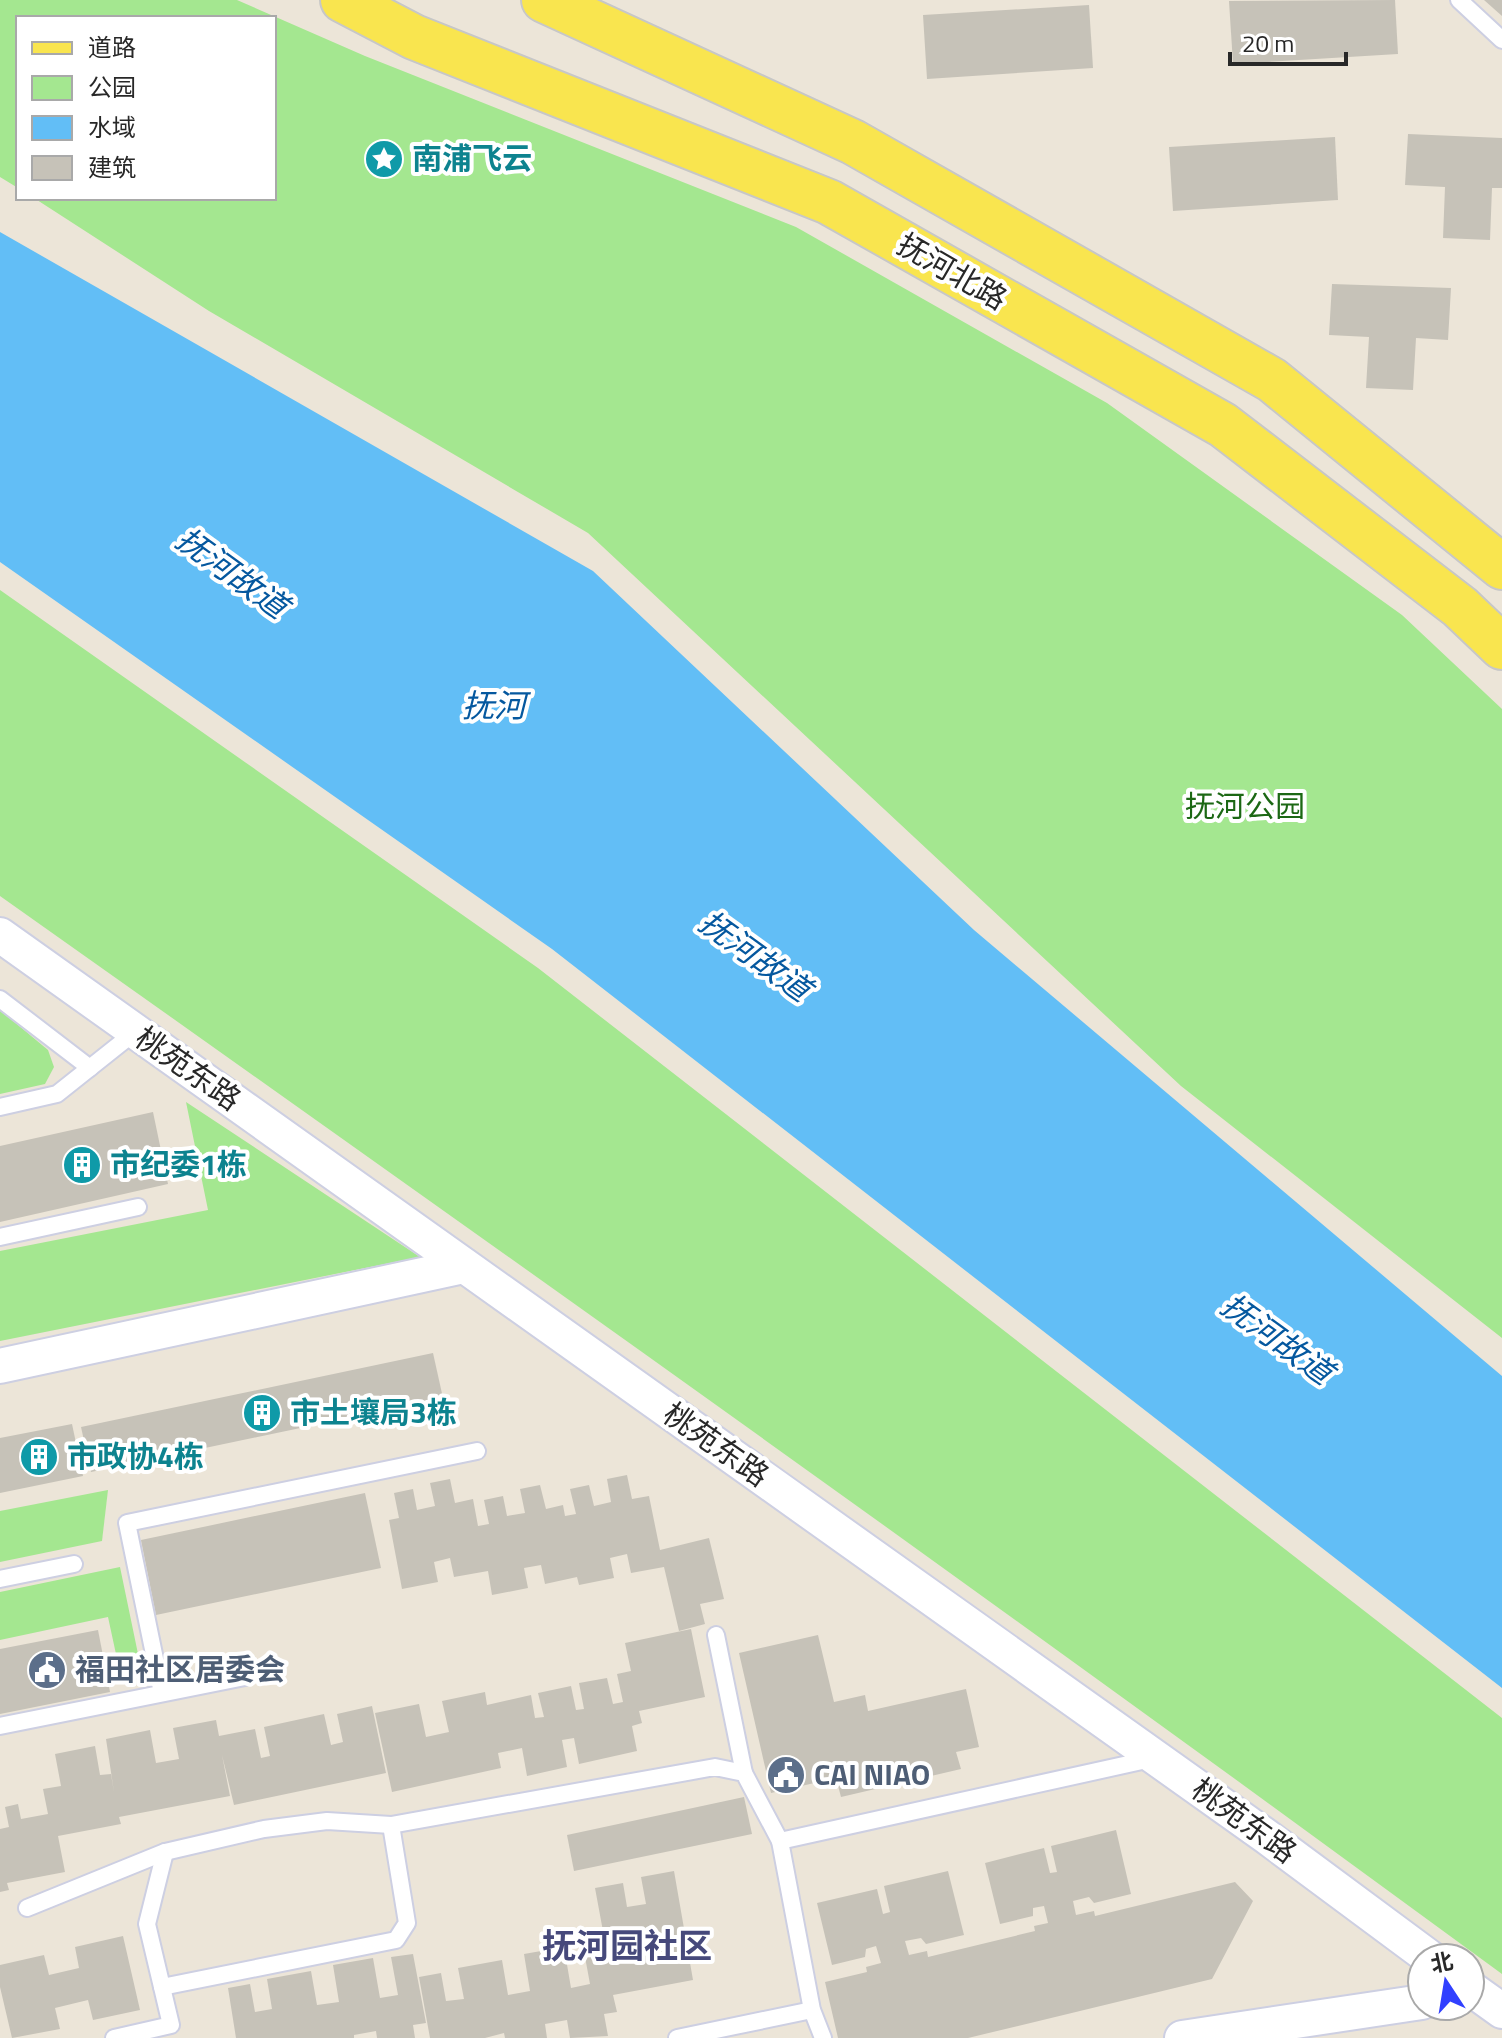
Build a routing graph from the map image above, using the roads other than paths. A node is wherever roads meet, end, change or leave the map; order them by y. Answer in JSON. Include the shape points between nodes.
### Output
{"nodes":[{"id":1,"x":343,"y":0,"type":"edge"},
{"id":2,"x":544,"y":0,"type":"edge"},
{"id":3,"x":1459,"y":0,"type":"edge"},
{"id":4,"x":1502,"y":40,"type":"edge"},
{"id":5,"x":1502,"y":567,"type":"edge"},
{"id":6,"x":1502,"y":647,"type":"edge"},
{"id":7,"x":0,"y":935,"type":"edge"},
{"id":8,"x":0,"y":999,"type":"edge"},
{"id":9,"x":135,"y":1032,"type":"junction"},
{"id":10,"x":90,"y":1068,"type":"junction"},
{"id":11,"x":0,"y":1107,"type":"edge"},
{"id":12,"x":138,"y":1207,"type":"dead end"},
{"id":13,"x":0,"y":1237,"type":"edge"},
{"id":14,"x":464,"y":1266,"type":"junction"},
{"id":15,"x":0,"y":1366,"type":"edge"},
{"id":16,"x":477,"y":1451,"type":"dead end"},
{"id":17,"x":74,"y":1564,"type":"dead end"},
{"id":18,"x":0,"y":1579,"type":"edge"},
{"id":19,"x":716,"y":1635,"type":"dead end"},
{"id":20,"x":245,"y":1677,"type":"dead end"},
{"id":21,"x":162,"y":1693,"type":"junction"},
{"id":22,"x":0,"y":1726,"type":"edge"},
{"id":23,"x":1155,"y":1758,"type":"junction"},
{"id":24,"x":744,"y":1773,"type":"junction"},
{"id":25,"x":391,"y":1825,"type":"junction"},
{"id":26,"x":780,"y":1841,"type":"junction"},
{"id":27,"x":165,"y":1852,"type":"junction"},
{"id":28,"x":27,"y":1908,"type":"dead end"},
{"id":29,"x":1408,"y":1942,"type":"edge"},
{"id":30,"x":162,"y":1987,"type":"junction"},
{"id":31,"x":1406,"y":2004,"type":"edge"},
{"id":32,"x":812,"y":2010,"type":"junction"},
{"id":33,"x":114,"y":2038,"type":"edge"},
{"id":34,"x":677,"y":2038,"type":"edge"},
{"id":35,"x":823,"y":2038,"type":"edge"},
{"id":36,"x":1182,"y":2038,"type":"edge"}],
"edges":[{"from":1,"to":6,"type":"main road","name":"抚河北路","via":[[414,37],[829,202],[1223,425],[1460,607]]},
{"from":2,"to":5,"type":"main road","via":[[853,142],[1272,380]]},
{"from":3,"to":4,"type":"lane"},
{"from":7,"to":9,"type":"street","name":"桃苑东路"},
{"from":8,"to":10,"type":"lane"},
{"from":9,"to":10,"type":"lane"},
{"from":9,"to":14,"type":"street","name":"桃苑东路"},
{"from":10,"to":11,"type":"lane","via":[[57,1094]]},
{"from":12,"to":13,"type":"lane"},
{"from":14,"to":15,"type":"street"},
{"from":14,"to":23,"type":"street","name":"桃苑东路"},
{"from":16,"to":21,"type":"lane","via":[[127,1523]]},
{"from":17,"to":18,"type":"lane"},
{"from":19,"to":24,"type":"lane"},
{"from":20,"to":21,"type":"lane"},
{"from":21,"to":22,"type":"lane"},
{"from":23,"to":26,"type":"lane"},
{"from":23,"to":29,"type":"street","name":"桃苑东路"},
{"from":24,"to":25,"type":"lane","via":[[715,1767]]},
{"from":24,"to":26,"type":"lane"},
{"from":25,"to":27,"type":"lane","via":[[327,1821]]},
{"from":25,"to":30,"type":"lane","via":[[407,1923],[396,1940]]},
{"from":26,"to":32,"type":"lane"},
{"from":27,"to":28,"type":"lane"},
{"from":27,"to":30,"type":"lane","via":[[147,1924]]},
{"from":30,"to":33,"type":"lane","via":[[171,2025]]},
{"from":31,"to":36,"type":"street"},
{"from":32,"to":34,"type":"lane"},
{"from":32,"to":35,"type":"lane"}]}
